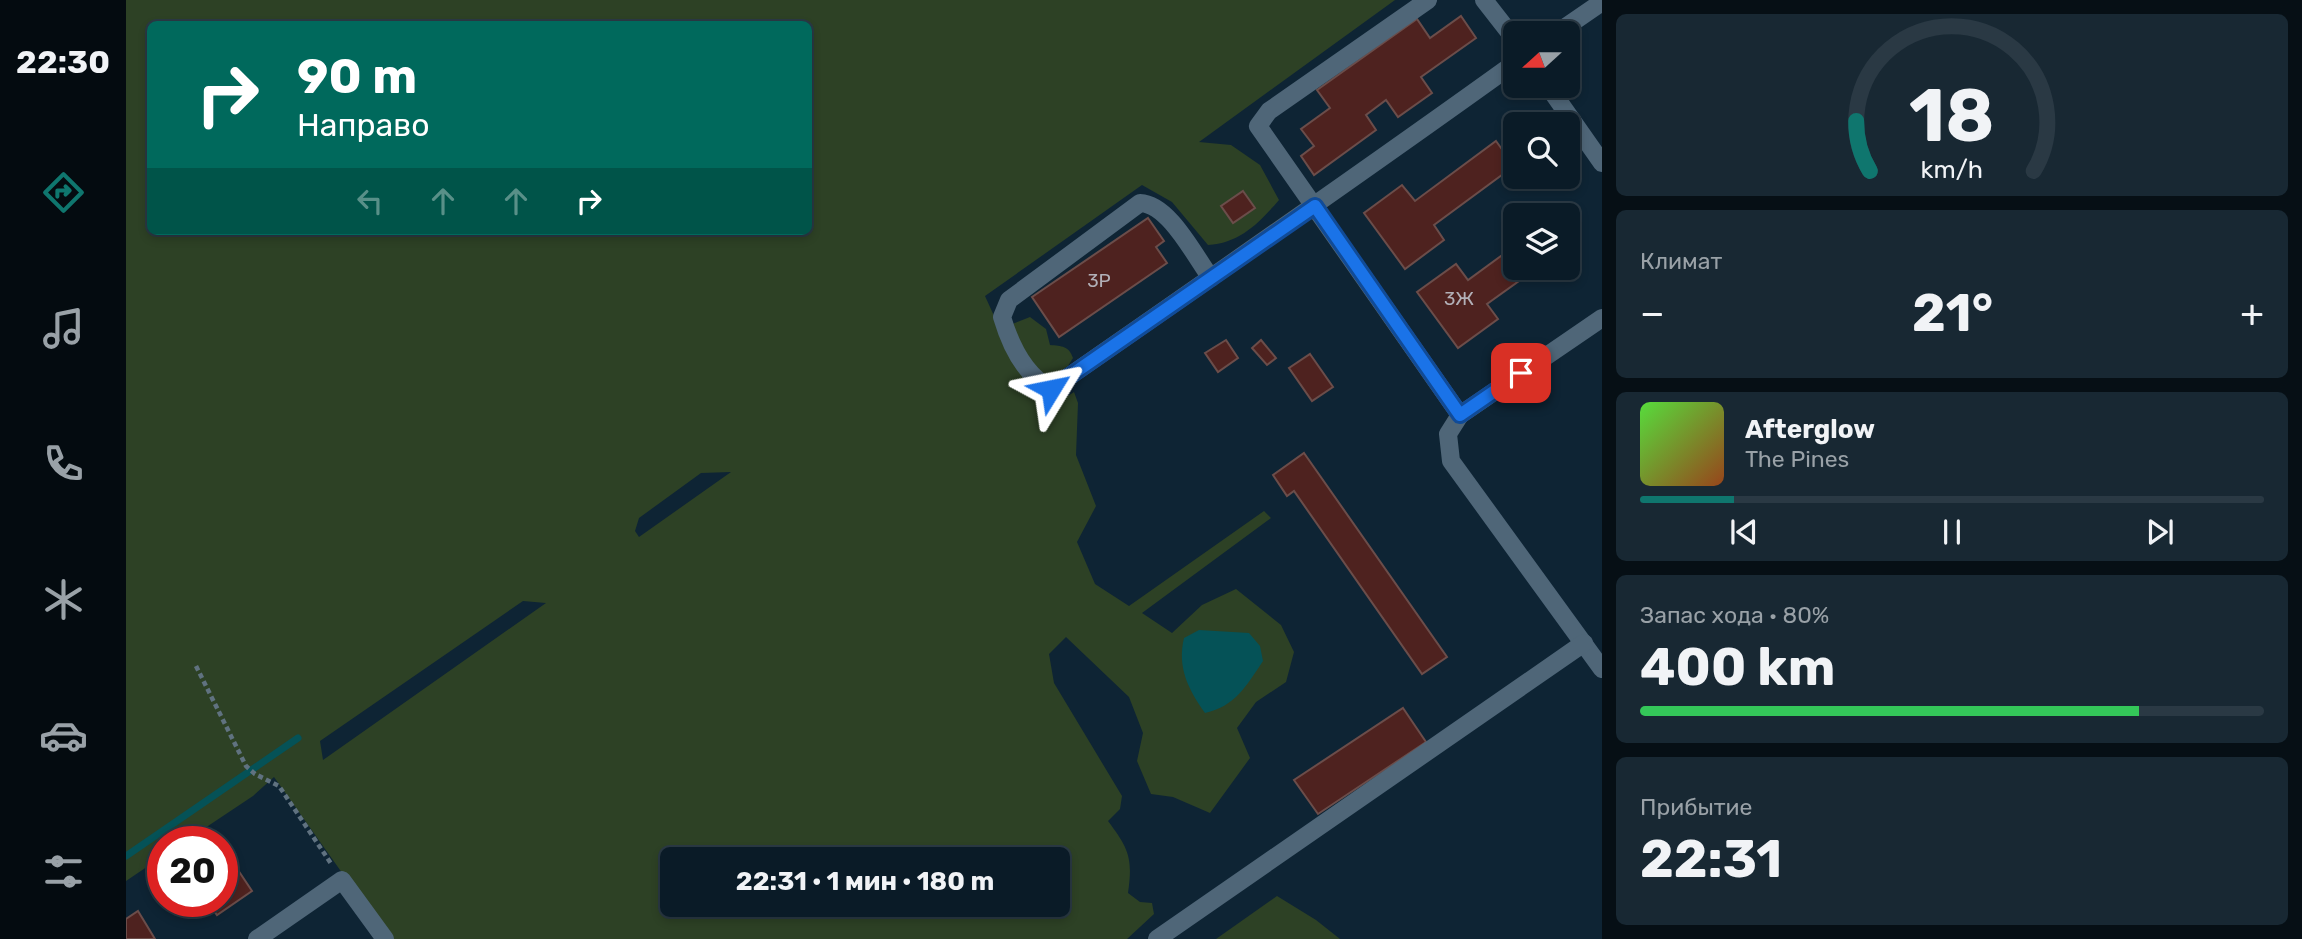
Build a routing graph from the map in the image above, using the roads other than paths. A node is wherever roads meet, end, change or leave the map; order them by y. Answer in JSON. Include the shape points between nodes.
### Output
{"nodes":[{"id":1,"x":1427,"y":0,"type":"edge"},
{"id":2,"x":1484,"y":0,"type":"edge"},
{"id":3,"x":1602,"y":2,"type":"edge"},
{"id":4,"x":1574,"y":21,"type":"edge"},
{"id":5,"x":1503,"y":24,"type":"edge"},
{"id":6,"x":1503,"y":71,"type":"edge"},
{"id":7,"x":1556,"y":98,"type":"edge"},
{"id":8,"x":1602,"y":163,"type":"edge"},
{"id":9,"x":1315,"y":206,"type":"junction"},
{"id":10,"x":1211,"y":278,"type":"junction"},
{"id":11,"x":1602,"y":318,"type":"edge"},
{"id":12,"x":1460,"y":415,"type":"junction"},
{"id":13,"x":1584,"y":643,"type":"junction"},
{"id":14,"x":1602,"y":669,"type":"edge"},
{"id":15,"x":257,"y":939,"type":"edge"},
{"id":16,"x":385,"y":939,"type":"edge"},
{"id":17,"x":1157,"y":939,"type":"edge"}],
"edges":[{"from":1,"to":9,"type":"lane","via":[[1269,111],[1258,126]]},
{"from":2,"to":5,"type":"lane"},
{"from":3,"to":4,"type":"lane"},
{"from":6,"to":9,"type":"lane"},
{"from":7,"to":8,"type":"lane"},
{"from":9,"to":10,"type":"lane"},
{"from":9,"to":12,"type":"lane"},
{"from":10,"to":10,"type":"lane","via":[[1051,389],[1037,382],[1002,317],[1009,300],[1140,203],[1162,210]]},
{"from":11,"to":12,"type":"lane"},
{"from":12,"to":13,"type":"lane","via":[[1448,435],[1451,461]]},
{"from":13,"to":14,"type":"lane"},
{"from":13,"to":17,"type":"lane"},
{"from":15,"to":16,"type":"lane","via":[[342,880]]}]}
